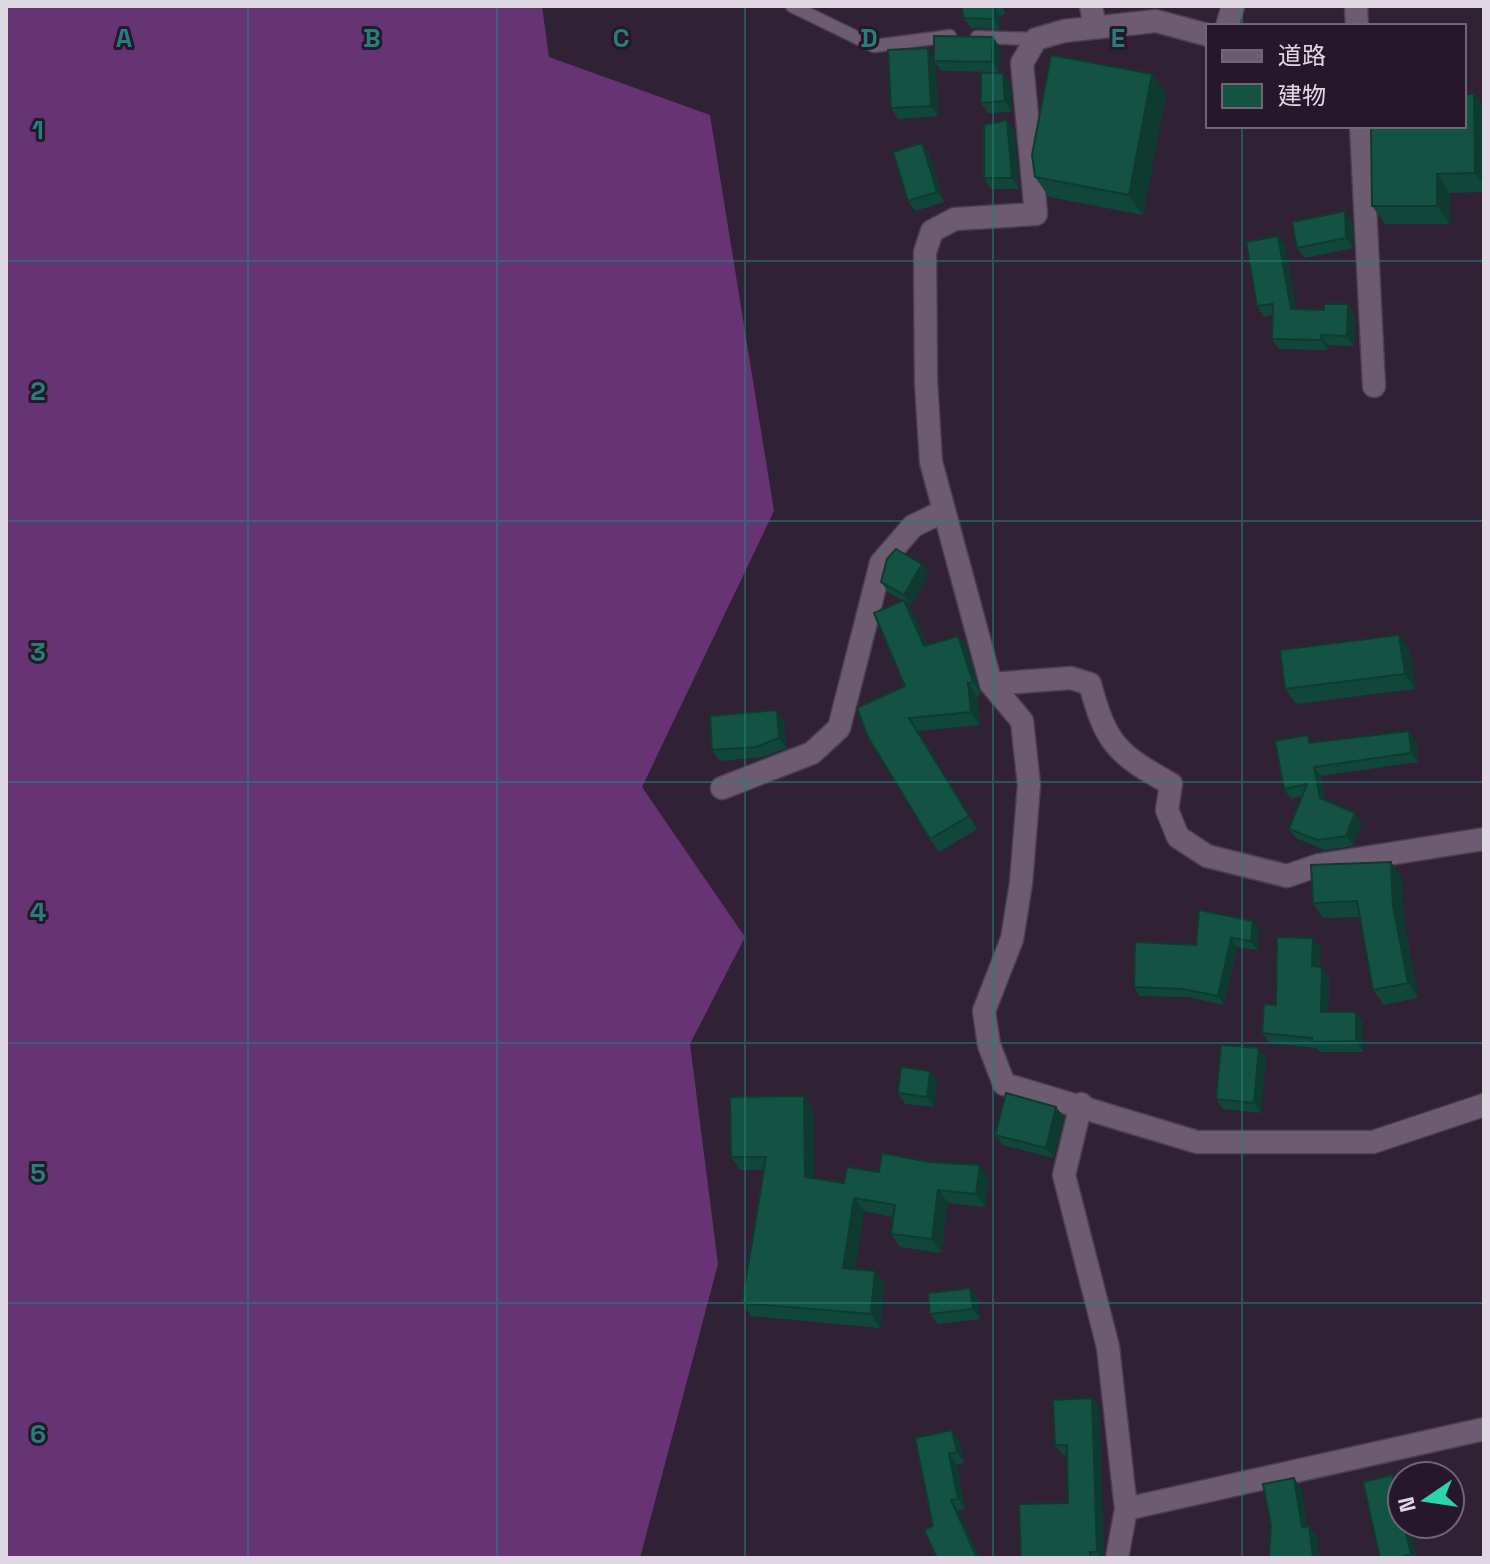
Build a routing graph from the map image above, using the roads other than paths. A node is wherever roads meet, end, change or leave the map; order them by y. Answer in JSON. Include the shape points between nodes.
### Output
{"nodes":[{"id":1,"x":792,"y":6,"type":"edge"},
{"id":2,"x":1093,"y":16,"type":"edge"},
{"id":3,"x":1206,"y":34,"type":"edge"},
{"id":4,"x":1036,"y":39,"type":"junction"},
{"id":5,"x":1361,"y":128,"type":"edge"},
{"id":6,"x":1374,"y":386,"type":"dead end"},
{"id":7,"x":944,"y":511,"type":"junction"},
{"id":8,"x":991,"y":684,"type":"junction"},
{"id":9,"x":722,"y":788,"type":"dead end"},
{"id":10,"x":1484,"y":839,"type":"edge"},
{"id":11,"x":1081,"y":1104,"type":"junction"},
{"id":12,"x":1484,"y":1105,"type":"edge"},
{"id":13,"x":1484,"y":1429,"type":"edge"},
{"id":14,"x":1126,"y":1509,"type":"junction"},
{"id":15,"x":1117,"y":1558,"type":"edge"}],
"edges":[{"from":1,"to":4,"type":"lane","via":[[874,46],[947,36]]},
{"from":2,"to":3,"type":"street","via":[[1156,21]]},
{"from":2,"to":4,"type":"street"},
{"from":4,"to":7,"type":"street","via":[[1022,63],[1036,214],[955,219],[932,231],[925,252],[931,462]]},
{"from":5,"to":6,"type":"street"},
{"from":7,"to":8,"type":"street"},
{"from":7,"to":9,"type":"street","via":[[913,526],[881,563],[839,728],[812,753]]},
{"from":8,"to":10,"type":"street","via":[[1071,678],[1090,684],[1101,727],[1130,762],[1171,784],[1167,810],[1178,837],[1207,856],[1287,876],[1319,865]]},
{"from":8,"to":11,"type":"street","via":[[1022,721],[1029,785],[1012,939],[984,1011],[989,1045],[1004,1084]]},
{"from":11,"to":12,"type":"street","via":[[1197,1142],[1373,1142]]},
{"from":11,"to":14,"type":"street","via":[[1064,1175],[1108,1347]]},
{"from":13,"to":14,"type":"street"},
{"from":14,"to":15,"type":"street"}]}
